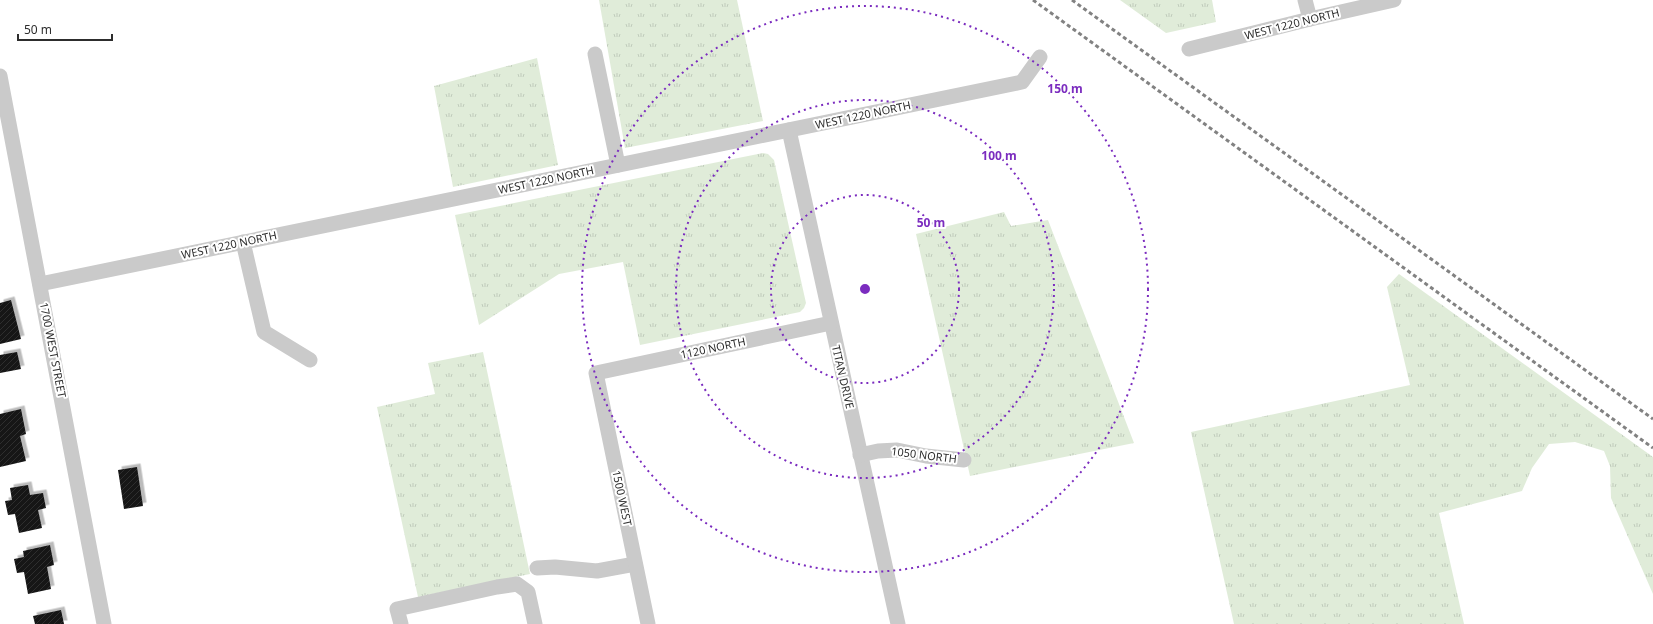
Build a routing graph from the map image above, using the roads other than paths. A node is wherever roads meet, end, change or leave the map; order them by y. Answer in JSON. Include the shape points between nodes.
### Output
{"nodes":[{"id":1,"x":1305,"y":0,"type":"edge"},
{"id":2,"x":1394,"y":0,"type":"edge"},
{"id":3,"x":1310,"y":19,"type":"junction"},
{"id":4,"x":1189,"y":49,"type":"dead end"},
{"id":5,"x":595,"y":54,"type":"dead end"},
{"id":6,"x":1040,"y":57,"type":"dead end"},
{"id":7,"x":0,"y":76,"type":"edge"},
{"id":8,"x":789,"y":130,"type":"junction"},
{"id":9,"x":618,"y":165,"type":"junction"},
{"id":10,"x":243,"y":242,"type":"junction"},
{"id":11,"x":40,"y":284,"type":"junction"},
{"id":12,"x":831,"y":323,"type":"junction"},
{"id":13,"x":310,"y":360,"type":"dead end"},
{"id":14,"x":596,"y":373,"type":"joint"},
{"id":15,"x":860,"y":455,"type":"junction"},
{"id":16,"x":964,"y":460,"type":"dead end"},
{"id":17,"x":635,"y":564,"type":"junction"},
{"id":18,"x":537,"y":568,"type":"dead end"},
{"id":19,"x":104,"y":624,"type":"edge"},
{"id":20,"x":401,"y":624,"type":"edge"},
{"id":21,"x":534,"y":624,"type":"edge"},
{"id":22,"x":648,"y":624,"type":"edge"},
{"id":23,"x":898,"y":624,"type":"edge"}],
"edges":[{"from":1,"to":3,"type":"street"},
{"from":2,"to":3,"type":"street","name":"WEST 1220 NORTH"},
{"from":3,"to":4,"type":"street","name":"WEST 1220 NORTH"},
{"from":5,"to":9,"type":"street"},
{"from":6,"to":8,"type":"street","name":"WEST 1220 NORTH","via":[[1022,82]]},
{"from":7,"to":11,"type":"street","name":"1700 WEST STREET"},
{"from":8,"to":9,"type":"street","name":"WEST 1220 NORTH"},
{"from":8,"to":12,"type":"street","name":"TITAN DRIVE"},
{"from":9,"to":10,"type":"street","name":"WEST 1220 NORTH"},
{"from":10,"to":11,"type":"street","name":"WEST 1220 NORTH"},
{"from":10,"to":13,"type":"street","via":[[264,332]]},
{"from":11,"to":19,"type":"street","name":"1700 WEST STREET"},
{"from":12,"to":14,"type":"street","name":"1120 NORTH"},
{"from":12,"to":15,"type":"street","name":"TITAN DRIVE"},
{"from":14,"to":17,"type":"street","name":"1500 WEST"},
{"from":15,"to":16,"type":"street","name":"1050 NORTH","via":[[897,450]]},
{"from":15,"to":23,"type":"street","name":"TITAN DRIVE"},
{"from":17,"to":18,"type":"street","via":[[597,571]]},
{"from":17,"to":22,"type":"street","name":"1500 WEST"},
{"from":20,"to":21,"type":"street","via":[[398,609],[517,584],[528,592]]}]}
